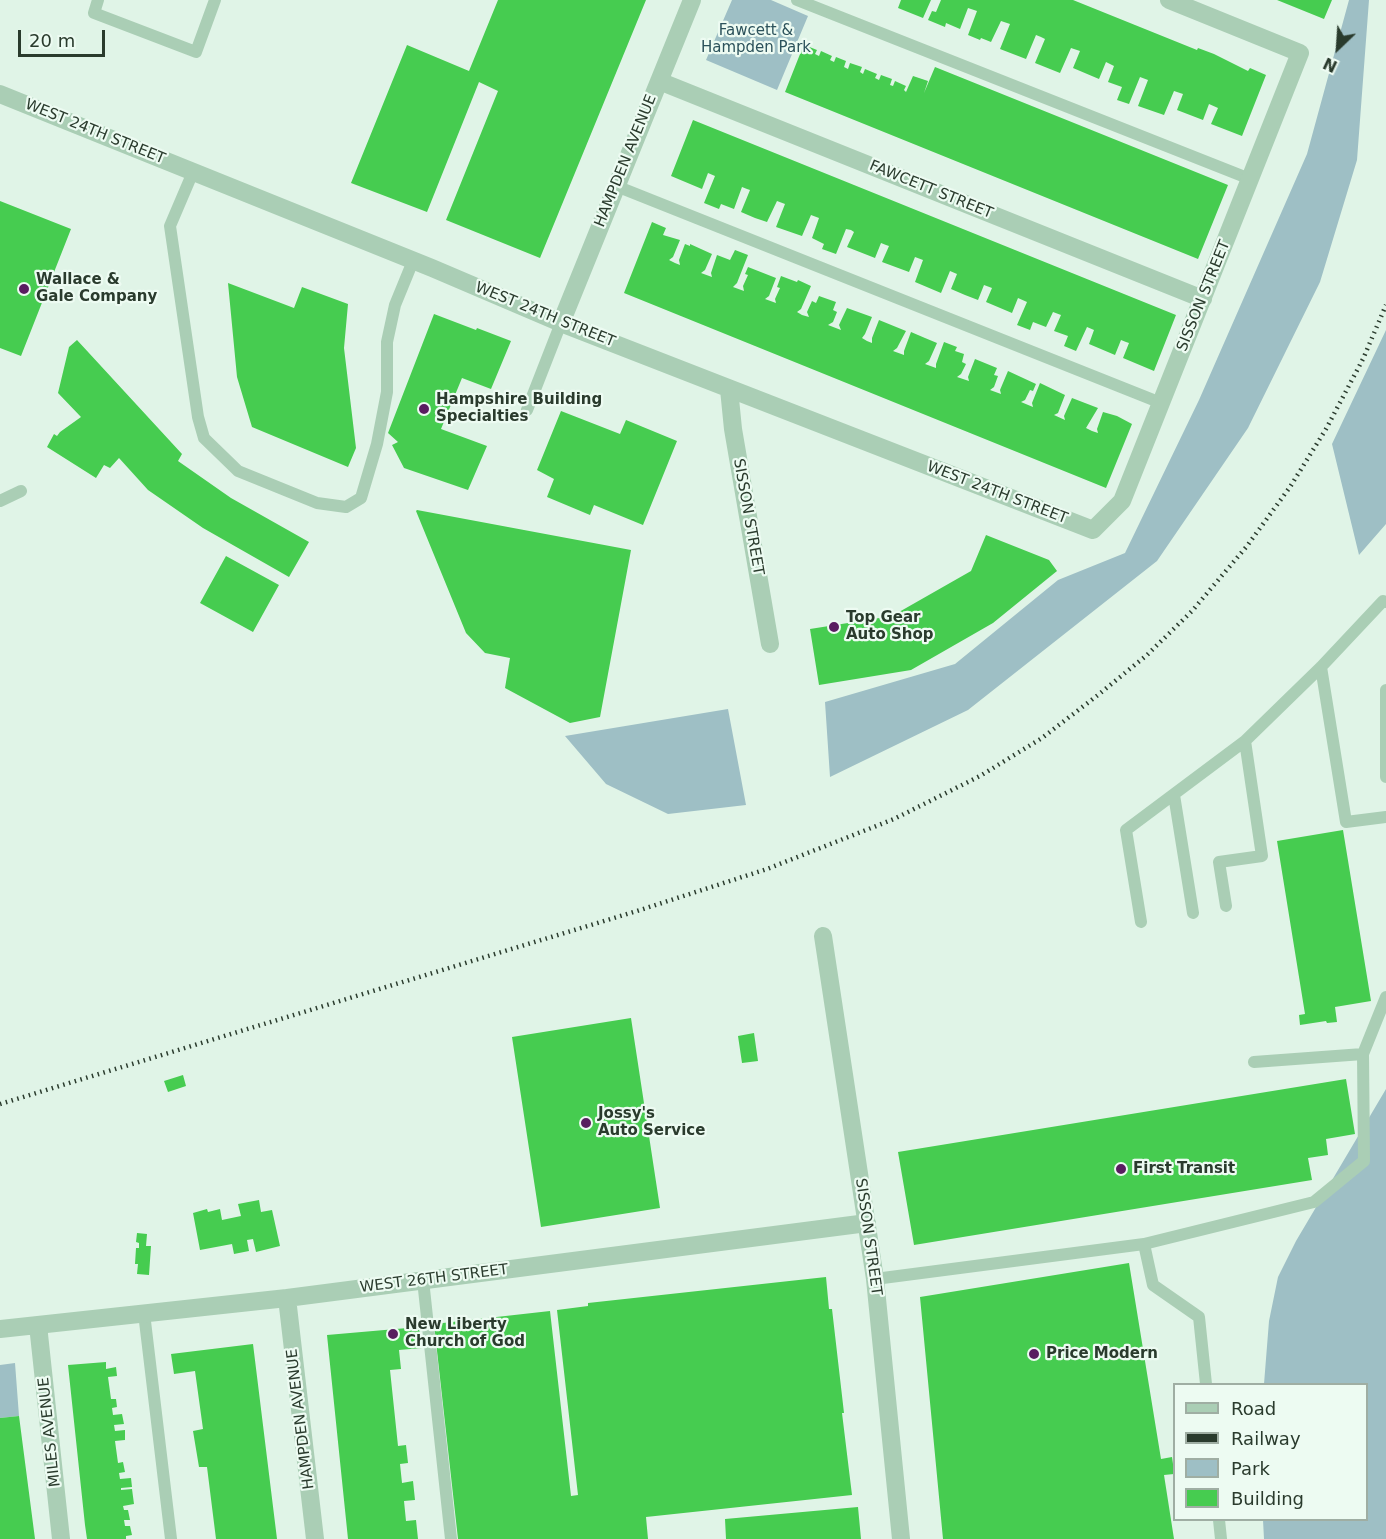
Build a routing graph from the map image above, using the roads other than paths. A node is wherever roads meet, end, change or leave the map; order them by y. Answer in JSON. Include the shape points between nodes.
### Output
{"nodes":[{"id":1,"x":98,"y":0,"type":"edge"},
{"id":2,"x":215,"y":0,"type":"edge"},
{"id":3,"x":692,"y":0,"type":"edge"},
{"id":4,"x":797,"y":0,"type":"edge"},
{"id":5,"x":1169,"y":0,"type":"edge"},
{"id":6,"x":659,"y":81,"type":"junction"},
{"id":7,"x":0,"y":94,"type":"edge"},
{"id":8,"x":193,"y":172,"type":"junction"},
{"id":9,"x":1250,"y":179,"type":"junction"},
{"id":10,"x":616,"y":186,"type":"junction"},
{"id":11,"x":413,"y":261,"type":"junction"},
{"id":12,"x":1203,"y":299,"type":"junction"},
{"id":13,"x":561,"y":322,"type":"junction"},
{"id":14,"x":729,"y":389,"type":"junction"},
{"id":15,"x":1161,"y":403,"type":"junction"},
{"id":16,"x":527,"y":410,"type":"dead end"},
{"id":17,"x":21,"y":491,"type":"dead end"},
{"id":18,"x":0,"y":501,"type":"edge"},
{"id":19,"x":1093,"y":530,"type":"joint"},
{"id":20,"x":1386,"y":602,"type":"edge"},
{"id":21,"x":770,"y":644,"type":"dead end"},
{"id":22,"x":1321,"y":667,"type":"junction"},
{"id":23,"x":1386,"y":690,"type":"edge"},
{"id":24,"x":1245,"y":741,"type":"junction"},
{"id":25,"x":1386,"y":777,"type":"edge"},
{"id":26,"x":1174,"y":795,"type":"junction"},
{"id":27,"x":1386,"y":817,"type":"edge"},
{"id":28,"x":1226,"y":906,"type":"dead end"},
{"id":29,"x":1193,"y":913,"type":"dead end"},
{"id":30,"x":1140,"y":922,"type":"dead end"},
{"id":31,"x":823,"y":936,"type":"dead end"},
{"id":32,"x":1386,"y":997,"type":"edge"},
{"id":33,"x":1363,"y":1054,"type":"junction"},
{"id":34,"x":1254,"y":1062,"type":"dead end"},
{"id":35,"x":867,"y":1223,"type":"junction"},
{"id":36,"x":1144,"y":1244,"type":"junction"},
{"id":37,"x":875,"y":1279,"type":"junction"},
{"id":38,"x":423,"y":1280,"type":"junction"},
{"id":39,"x":287,"y":1298,"type":"junction"},
{"id":40,"x":144,"y":1313,"type":"junction"},
{"id":41,"x":38,"y":1325,"type":"junction"},
{"id":42,"x":0,"y":1329,"type":"edge"},
{"id":43,"x":1206,"y":1383,"type":"edge"},
{"id":44,"x":1219,"y":1521,"type":"edge"},
{"id":45,"x":62,"y":1539,"type":"edge"},
{"id":46,"x":171,"y":1539,"type":"edge"},
{"id":47,"x":315,"y":1539,"type":"edge"},
{"id":48,"x":451,"y":1539,"type":"edge"},
{"id":49,"x":901,"y":1539,"type":"edge"},
{"id":50,"x":1221,"y":1539,"type":"edge"}],
"edges":[{"from":1,"to":2,"type":"lane","via":[[94,13],[196,52]]},
{"from":3,"to":6,"type":"street","name":"HAMPDEN AVENUE"},
{"from":4,"to":9,"type":"lane"},
{"from":5,"to":9,"type":"street","name":"SISSON STREET","via":[[1300,53]]},
{"from":6,"to":10,"type":"street","name":"HAMPDEN AVENUE"},
{"from":6,"to":12,"type":"street","name":"FAWCETT STREET"},
{"from":7,"to":8,"type":"street","name":"WEST 24TH STREET"},
{"from":8,"to":11,"type":"street","name":"WEST 24TH STREET"},
{"from":8,"to":11,"type":"lane","via":[[170,226],[204,438],[238,471],[317,503],[346,507],[361,498],[387,392],[387,342],[393,314]]},
{"from":9,"to":12,"type":"street","name":"SISSON STREET"},
{"from":10,"to":13,"type":"street","name":"HAMPDEN AVENUE"},
{"from":10,"to":15,"type":"lane"},
{"from":11,"to":13,"type":"street","name":"WEST 24TH STREET"},
{"from":12,"to":15,"type":"street","name":"SISSON STREET"},
{"from":13,"to":14,"type":"street","name":"WEST 24TH STREET"},
{"from":13,"to":16,"type":"lane"},
{"from":14,"to":19,"type":"street","name":"WEST 24TH STREET"},
{"from":14,"to":21,"type":"street","name":"SISSON STREET"},
{"from":15,"to":19,"type":"street","name":"SISSON STREET","via":[[1122,501]]},
{"from":17,"to":18,"type":"lane"},
{"from":20,"to":22,"type":"lane","via":[[1383,600]]},
{"from":22,"to":24,"type":"lane"},
{"from":22,"to":27,"type":"lane","via":[[1346,822]]},
{"from":23,"to":25,"type":"lane"},
{"from":24,"to":26,"type":"lane"},
{"from":24,"to":28,"type":"lane","via":[[1262,856],[1219,862]]},
{"from":26,"to":29,"type":"lane"},
{"from":26,"to":30,"type":"lane","via":[[1125,830]]},
{"from":31,"to":35,"type":"street","name":"SISSON STREET"},
{"from":32,"to":33,"type":"lane"},
{"from":33,"to":34,"type":"lane"},
{"from":33,"to":36,"type":"lane","via":[[1364,1161],[1314,1202]]},
{"from":35,"to":37,"type":"street","name":"SISSON STREET"},
{"from":35,"to":38,"type":"street","name":"WEST 26TH STREET"},
{"from":36,"to":37,"type":"lane"},
{"from":36,"to":43,"type":"lane","via":[[1153,1285],[1199,1317]]},
{"from":37,"to":49,"type":"street","name":"SISSON STREET"},
{"from":38,"to":39,"type":"street","name":"WEST 26TH STREET"},
{"from":38,"to":48,"type":"lane"},
{"from":39,"to":40,"type":"street","name":"WEST 26TH STREET"},
{"from":39,"to":47,"type":"street","name":"HAMPDEN AVENUE"},
{"from":40,"to":41,"type":"street","name":"WEST 26TH STREET"},
{"from":40,"to":46,"type":"lane"},
{"from":41,"to":42,"type":"street","name":"WEST 26TH STREET"},
{"from":41,"to":45,"type":"street","name":"MILES AVENUE"},
{"from":44,"to":50,"type":"lane"}]}
